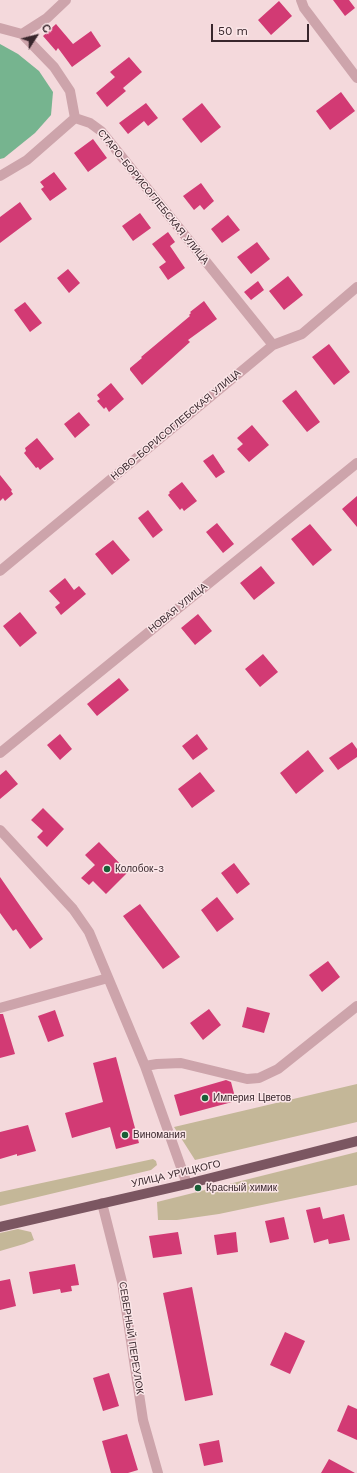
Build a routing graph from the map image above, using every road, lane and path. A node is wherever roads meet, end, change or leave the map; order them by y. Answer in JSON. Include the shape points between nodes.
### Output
{"nodes":[{"id":1,"x":66,"y":0,"type":"edge"},
{"id":2,"x":301,"y":0,"type":"edge"},
{"id":3,"x":0,"y":28,"type":"edge"},
{"id":4,"x":22,"y":34,"type":"junction"},
{"id":5,"x":357,"y":78,"type":"edge"},
{"id":6,"x":75,"y":118,"type":"junction"},
{"id":7,"x":0,"y":176,"type":"edge"},
{"id":8,"x":357,"y":287,"type":"edge"},
{"id":9,"x":273,"y":344,"type":"junction"},
{"id":10,"x":357,"y":462,"type":"edge"},
{"id":11,"x":0,"y":570,"type":"edge"},
{"id":12,"x":0,"y":753,"type":"edge"},
{"id":13,"x":0,"y":830,"type":"edge"},
{"id":14,"x":108,"y":978,"type":"junction"},
{"id":15,"x":357,"y":1006,"type":"edge"},
{"id":16,"x":0,"y":1008,"type":"edge"},
{"id":17,"x":145,"y":1066,"type":"junction"},
{"id":18,"x":357,"y":1141,"type":"edge"},
{"id":19,"x":187,"y":1184,"type":"junction"},
{"id":20,"x":102,"y":1203,"type":"junction"},
{"id":21,"x":0,"y":1227,"type":"edge"},
{"id":22,"x":158,"y":1473,"type":"edge"}],
"edges":[{"from":1,"to":4,"type":"street","via":[[47,18]]},
{"from":2,"to":5,"type":"street","via":[[304,8]]},
{"from":3,"to":4,"type":"street"},
{"from":4,"to":6,"type":"street","via":[[54,67],[70,92]]},
{"from":6,"to":7,"type":"street","via":[[27,160]]},
{"from":6,"to":9,"type":"street","name":"СТАРО-БОРИСОГЛЕБСКАЯ УЛИЦА","via":[[90,123],[101,131]]},
{"from":8,"to":9,"type":"street","name":"НОВО-БОРИСОГЛЕБСКАЯ УЛИЦА","via":[[302,334]]},
{"from":9,"to":11,"type":"street","name":"НОВО-БОРИСОГЛЕБСКАЯ УЛИЦА"},
{"from":10,"to":12,"type":"street","name":"НОВАЯ УЛИЦА"},
{"from":13,"to":14,"type":"street","via":[[73,909],[89,932]]},
{"from":14,"to":16,"type":"street"},
{"from":14,"to":17,"type":"street"},
{"from":15,"to":17,"type":"street","via":[[278,1069],[259,1078],[246,1079],[181,1063]]},
{"from":17,"to":19,"type":"street"},
{"from":18,"to":19,"type":"main road","name":"УЛИЦА УРИЦКОГО"},
{"from":19,"to":20,"type":"main road","name":"УЛИЦА УРИЦКОГО"},
{"from":20,"to":21,"type":"main road","name":"УЛИЦА УРИЦКОГО"},
{"from":20,"to":22,"type":"street","name":"СЕВЕРНЫЙ ПЕРЕУЛОК","via":[[122,1282],[143,1420]]}]}
